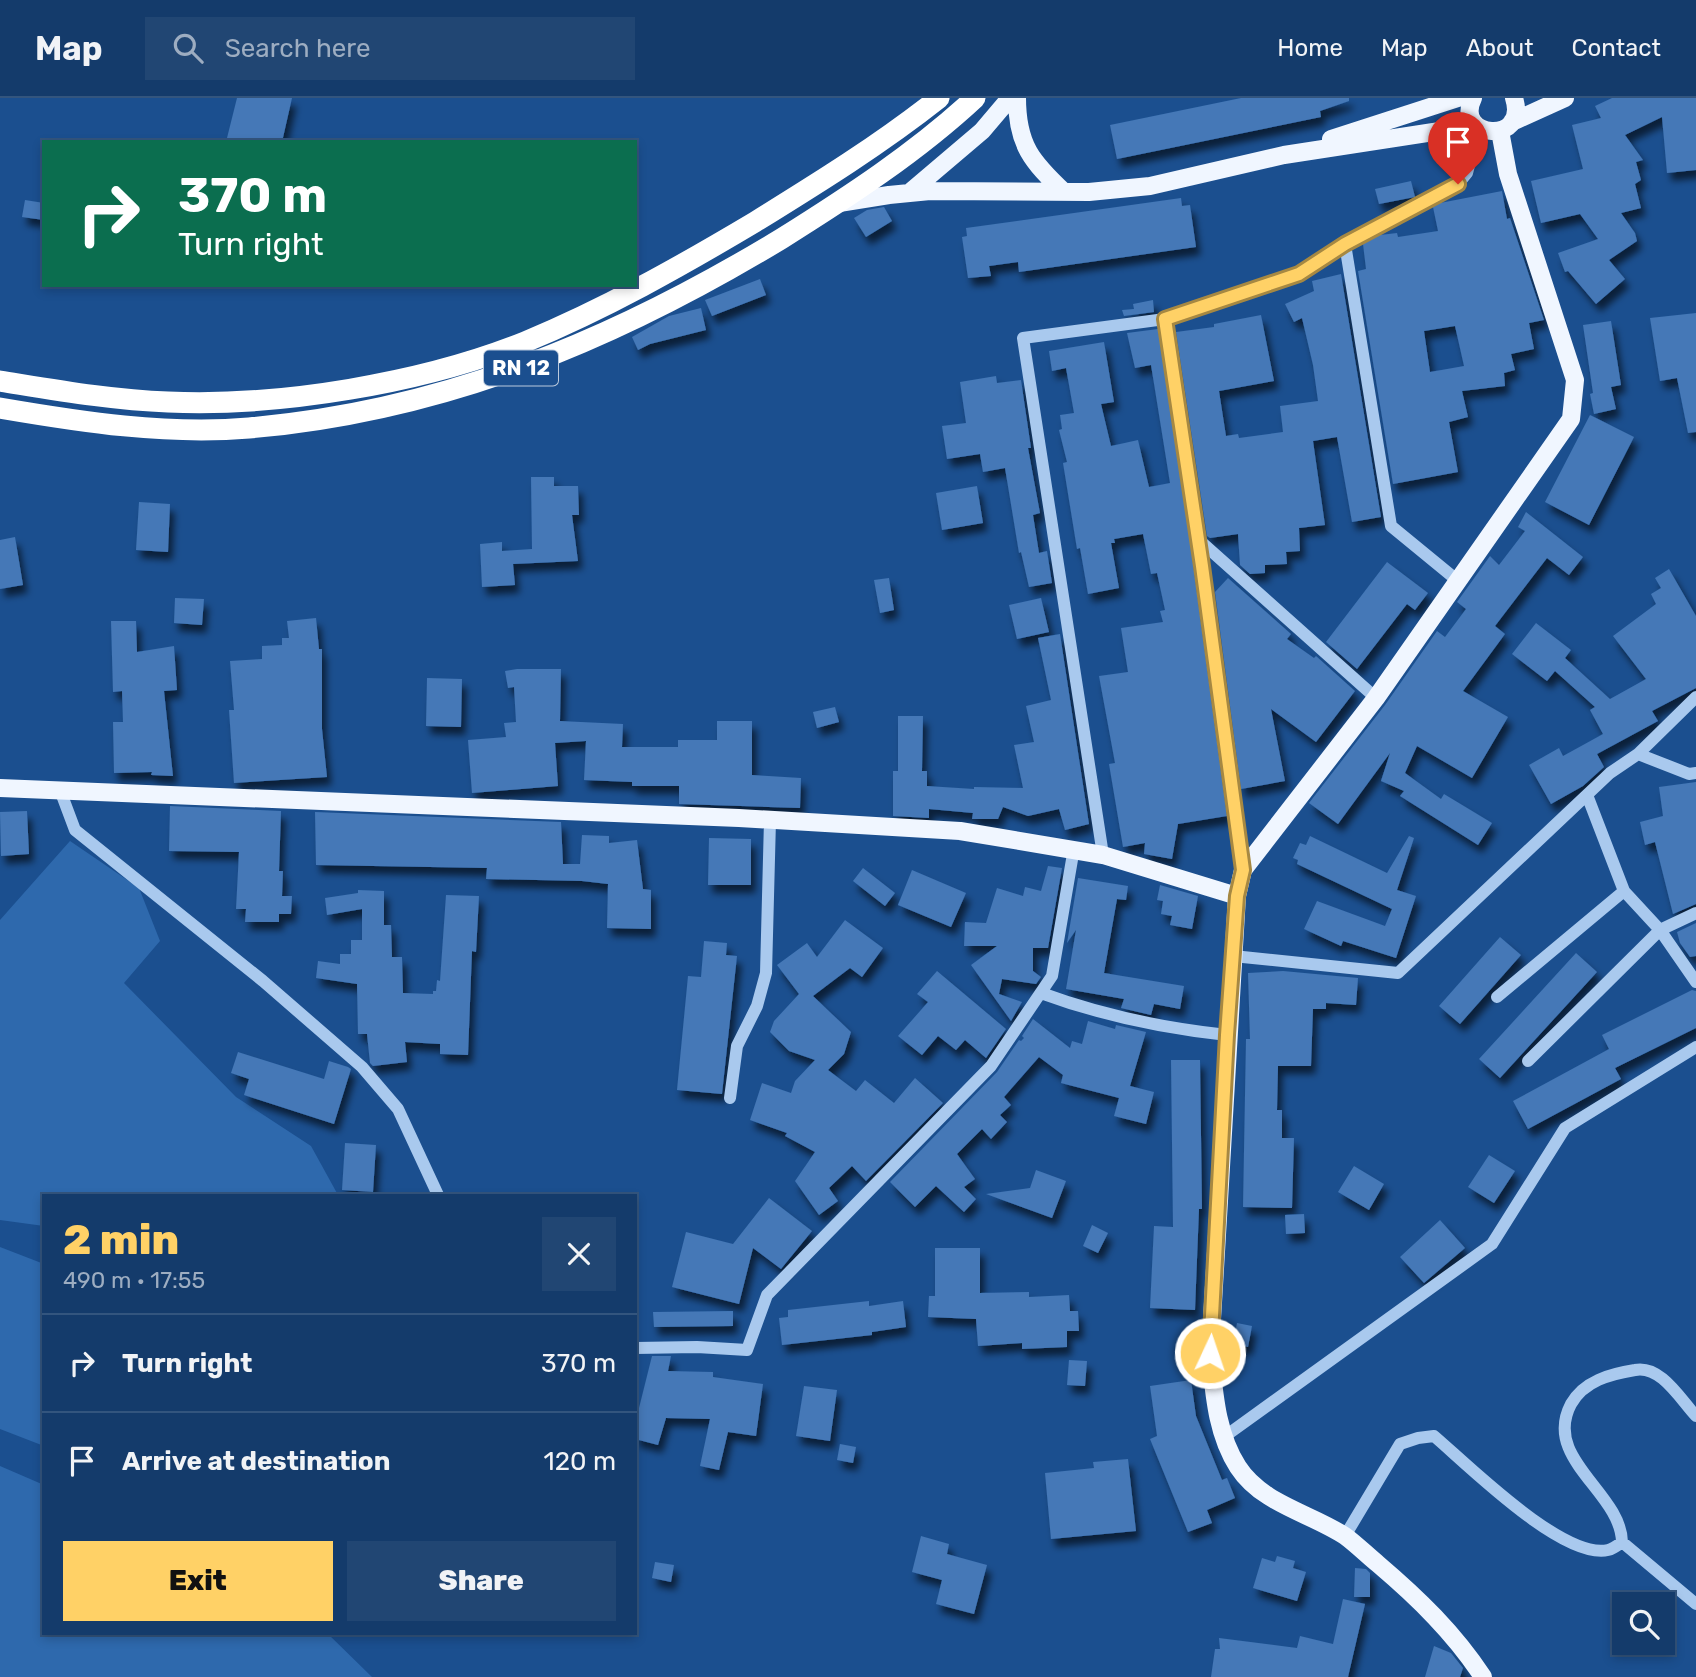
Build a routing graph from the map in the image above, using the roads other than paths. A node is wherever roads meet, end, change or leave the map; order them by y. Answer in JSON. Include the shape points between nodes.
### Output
{"nodes":[{"id":1,"x":939,"y":98,"type":"edge"},
{"id":2,"x":975,"y":98,"type":"edge"},
{"id":3,"x":1010,"y":98,"type":"edge"},
{"id":4,"x":1017,"y":98,"type":"edge"},
{"id":5,"x":1458,"y":98,"type":"edge"},
{"id":6,"x":1473,"y":98,"type":"edge"},
{"id":7,"x":1514,"y":98,"type":"edge"},
{"id":8,"x":1565,"y":98,"type":"edge"},
{"id":9,"x":1476,"y":125,"type":"junction"},
{"id":10,"x":1506,"y":127,"type":"junction"},
{"id":11,"x":1284,"y":155,"type":"junction"},
{"id":12,"x":1064,"y":192,"type":"junction"},
{"id":13,"x":909,"y":193,"type":"junction"},
{"id":14,"x":839,"y":203,"type":"junction"},
{"id":15,"x":1345,"y":244,"type":"junction"},
{"id":16,"x":1165,"y":319,"type":"junction"},
{"id":17,"x":0,"y":381,"type":"edge"},
{"id":18,"x":0,"y":408,"type":"edge"},
{"id":19,"x":1199,"y":540,"type":"junction"},
{"id":20,"x":1458,"y":581,"type":"junction"},
{"id":21,"x":1696,"y":697,"type":"edge"},
{"id":22,"x":1376,"y":698,"type":"junction"},
{"id":23,"x":1638,"y":754,"type":"junction"},
{"id":24,"x":1696,"y":773,"type":"edge"},
{"id":25,"x":0,"y":788,"type":"edge"},
{"id":26,"x":60,"y":790,"type":"junction"},
{"id":27,"x":1587,"y":795,"type":"junction"},
{"id":28,"x":769,"y":820,"type":"junction"},
{"id":29,"x":1074,"y":849,"type":"junction"},
{"id":30,"x":1103,"y":855,"type":"junction"},
{"id":31,"x":1243,"y":870,"type":"junction"},
{"id":32,"x":1624,"y":891,"type":"junction"},
{"id":33,"x":1237,"y":896,"type":"junction"},
{"id":34,"x":1696,"y":914,"type":"edge"},
{"id":35,"x":1660,"y":930,"type":"junction"},
{"id":36,"x":1233,"y":956,"type":"junction"},
{"id":37,"x":1696,"y":982,"type":"edge"},
{"id":38,"x":1041,"y":993,"type":"junction"},
{"id":39,"x":1497,"y":997,"type":"dead end"},
{"id":40,"x":1227,"y":1035,"type":"junction"},
{"id":41,"x":1696,"y":1047,"type":"edge"},
{"id":42,"x":1528,"y":1061,"type":"dead end"},
{"id":43,"x":730,"y":1098,"type":"dead end"},
{"id":44,"x":438,"y":1194,"type":"edge"},
{"id":45,"x":637,"y":1348,"type":"edge"},
{"id":46,"x":1696,"y":1416,"type":"edge"},
{"id":47,"x":1224,"y":1437,"type":"junction"},
{"id":48,"x":1345,"y":1536,"type":"junction"},
{"id":49,"x":1622,"y":1542,"type":"junction"},
{"id":50,"x":1696,"y":1605,"type":"edge"},
{"id":51,"x":1483,"y":1677,"type":"edge"}],
"edges":[{"from":1,"to":17,"type":"highway","number":"RN 12","via":[[822,181],[661,276],[524,342],[431,372],[338,391],[248,401],[168,402]]},
{"from":2,"to":14,"type":"highway","number":"RN 12"},
{"from":3,"to":13,"type":"main road","via":[[982,131]]},
{"from":4,"to":12,"type":"main road","via":[[1020,127],[1035,165]]},
{"from":5,"to":11,"type":"main road"},
{"from":6,"to":9,"type":"main road","via":[[1469,113]]},
{"from":7,"to":10,"type":"main road","via":[[1516,114]]},
{"from":8,"to":10,"type":"main road"},
{"from":9,"to":10,"type":"main road","via":[[1492,132]]},
{"from":9,"to":11,"type":"main road"},
{"from":9,"to":15,"type":"street","via":[[1467,173],[1458,184]]},
{"from":10,"to":20,"type":"main road","via":[[1508,174],[1575,380],[1572,419]]},
{"from":11,"to":12,"type":"main road","via":[[1150,186]]},
{"from":12,"to":13,"type":"main road"},
{"from":13,"to":14,"type":"main road"},
{"from":14,"to":18,"type":"highway","number":"RN 12","via":[[733,268],[603,335],[449,392],[343,416],[247,428],[82,422]]},
{"from":15,"to":16,"type":"street","via":[[1299,274]]},
{"from":15,"to":20,"type":"street","via":[[1391,526]]},
{"from":16,"to":19,"type":"street"},
{"from":16,"to":30,"type":"street","via":[[1023,338]]},
{"from":19,"to":22,"type":"street"},
{"from":19,"to":31,"type":"street"},
{"from":20,"to":22,"type":"main road"},
{"from":21,"to":23,"type":"street"},
{"from":22,"to":31,"type":"main road"},
{"from":23,"to":24,"type":"street"},
{"from":23,"to":27,"type":"street"},
{"from":25,"to":26,"type":"main road"},
{"from":26,"to":28,"type":"main road"},
{"from":26,"to":44,"type":"street","via":[[75,830],[362,1067],[398,1110]]},
{"from":27,"to":32,"type":"street"},
{"from":27,"to":36,"type":"street","via":[[1398,973]]},
{"from":28,"to":29,"type":"main road","via":[[960,831]]},
{"from":28,"to":43,"type":"street","via":[[766,973],[757,1006],[737,1046]]},
{"from":29,"to":30,"type":"main road"},
{"from":29,"to":38,"type":"street","via":[[1052,976]]},
{"from":30,"to":33,"type":"main road"},
{"from":31,"to":33,"type":"main road"},
{"from":32,"to":35,"type":"street"},
{"from":32,"to":39,"type":"street"},
{"from":33,"to":36,"type":"main road"},
{"from":34,"to":35,"type":"street"},
{"from":35,"to":37,"type":"street"},
{"from":35,"to":42,"type":"street"},
{"from":36,"to":40,"type":"main road"},
{"from":38,"to":40,"type":"street","via":[[1086,1010]]},
{"from":38,"to":45,"type":"street","via":[[991,1066],[767,1295],[747,1350]]},
{"from":40,"to":47,"type":"main road","via":[[1210,1353],[1214,1399]]},
{"from":41,"to":47,"type":"street","via":[[1565,1128],[1492,1244]]},
{"from":46,"to":49,"type":"street","via":[[1664,1379],[1642,1369],[1591,1383],[1573,1401],[1566,1414],[1568,1450],[1611,1510],[1622,1530]]},
{"from":47,"to":48,"type":"main road","via":[[1238,1467],[1253,1484]]},
{"from":48,"to":49,"type":"street","via":[[1400,1444],[1434,1436],[1514,1507],[1563,1539],[1590,1550],[1609,1550]]},
{"from":48,"to":51,"type":"main road","via":[[1419,1598],[1463,1646]]},
{"from":49,"to":50,"type":"street"}]}
